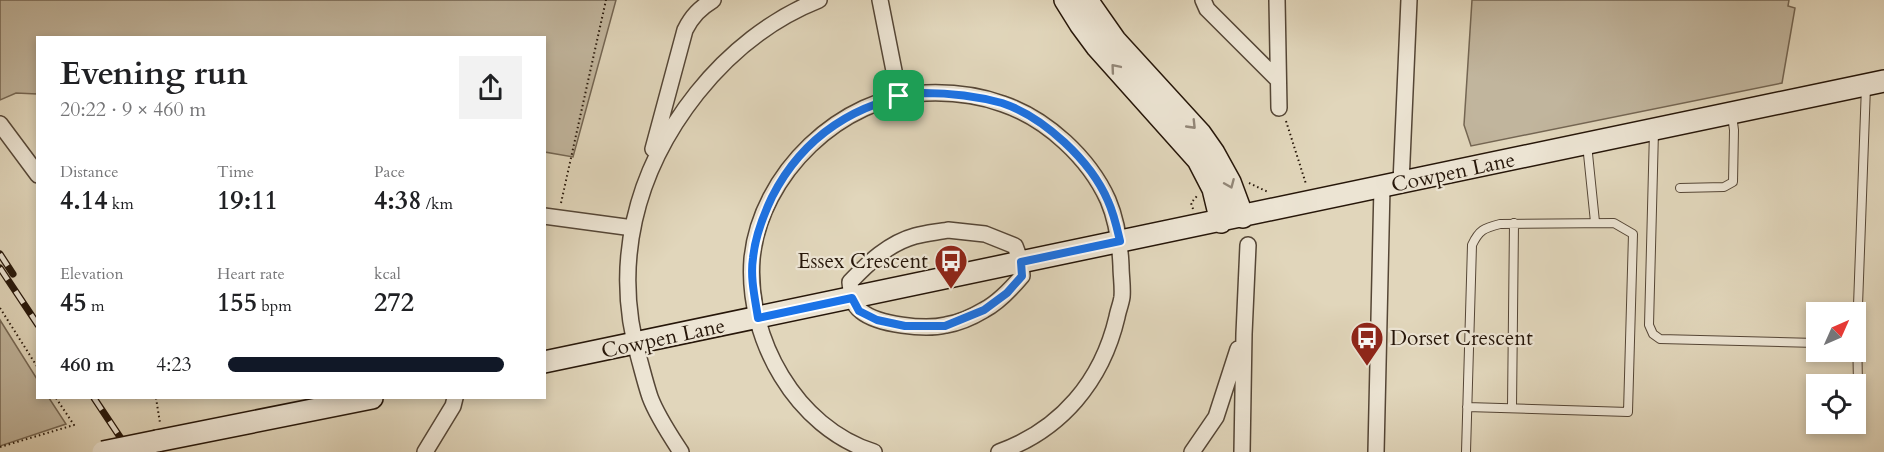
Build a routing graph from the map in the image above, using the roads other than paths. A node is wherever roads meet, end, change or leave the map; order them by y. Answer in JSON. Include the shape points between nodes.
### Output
{"nodes":[{"id":1,"x":713,"y":0,"type":"edge"},
{"id":2,"x":819,"y":0,"type":"edge"},
{"id":3,"x":880,"y":0,"type":"edge"},
{"id":4,"x":1065,"y":0,"type":"edge"},
{"id":5,"x":1087,"y":0,"type":"edge"},
{"id":6,"x":1203,"y":0,"type":"edge"},
{"id":7,"x":1277,"y":0,"type":"edge"},
{"id":8,"x":1409,"y":0,"type":"edge"},
{"id":9,"x":1278,"y":80,"type":"junction"},
{"id":10,"x":1875,"y":83,"type":"edge"},
{"id":11,"x":899,"y":96,"type":"junction"},
{"id":12,"x":1279,"y":108,"type":"road end"},
{"id":13,"x":1731,"y":113,"type":"junction"},
{"id":14,"x":0,"y":124,"type":"edge"},
{"id":15,"x":1654,"y":129,"type":"junction"},
{"id":16,"x":1587,"y":143,"type":"junction"},
{"id":17,"x":35,"y":165,"type":"edge"},
{"id":18,"x":645,"y":181,"type":"junction"},
{"id":19,"x":1392,"y":185,"type":"junction"},
{"id":20,"x":1680,"y":188,"type":"dead end"},
{"id":21,"x":551,"y":217,"type":"edge"},
{"id":22,"x":1243,"y":217,"type":"junction"},
{"id":23,"x":1221,"y":222,"type":"junction"},
{"id":24,"x":1595,"y":222,"type":"junction"},
{"id":25,"x":1514,"y":224,"type":"junction"},
{"id":26,"x":633,"y":228,"type":"junction"},
{"id":27,"x":1120,"y":241,"type":"junction"},
{"id":28,"x":1248,"y":245,"type":"dead end"},
{"id":29,"x":1021,"y":262,"type":"junction"},
{"id":30,"x":852,"y":298,"type":"junction"},
{"id":31,"x":1858,"y":302,"type":"edge"},
{"id":32,"x":758,"y":318,"type":"junction"},
{"id":33,"x":1244,"y":334,"type":"junction"},
{"id":34,"x":1806,"y":343,"type":"edge"},
{"id":35,"x":634,"y":344,"type":"junction"},
{"id":36,"x":546,"y":362,"type":"edge"},
{"id":37,"x":367,"y":399,"type":"edge"},
{"id":38,"x":455,"y":399,"type":"edge"},
{"id":39,"x":1467,"y":407,"type":"junction"},
{"id":40,"x":1512,"y":407,"type":"junction"},
{"id":41,"x":1216,"y":417,"type":"junction"},
{"id":42,"x":1242,"y":425,"type":"junction"},
{"id":43,"x":103,"y":452,"type":"edge"},
{"id":44,"x":425,"y":452,"type":"edge"},
{"id":45,"x":681,"y":452,"type":"edge"},
{"id":46,"x":874,"y":452,"type":"edge"},
{"id":47,"x":999,"y":452,"type":"edge"},
{"id":48,"x":1192,"y":452,"type":"edge"},
{"id":49,"x":1242,"y":452,"type":"edge"},
{"id":50,"x":1376,"y":452,"type":"edge"},
{"id":51,"x":1466,"y":452,"type":"edge"}],
"edges":[{"from":1,"to":18,"type":"street","via":[[690,18],[685,30]]},
{"from":2,"to":18,"type":"street","via":[[762,31],[709,77],[664,140]]},
{"from":3,"to":11,"type":"street"},
{"from":23,"to":4,"type":"street","one_way":true,"via":[[1213,189],[1197,160],[1097,47]]},
{"from":5,"to":22,"type":"street","one_way":true,"via":[[1115,40],[1200,133],[1230,182]]},
{"from":6,"to":9,"type":"street","via":[[1207,9]]},
{"from":7,"to":9,"type":"street"},
{"from":8,"to":19,"type":"street"},
{"from":9,"to":12,"type":"street"},
{"from":10,"to":13,"type":"street","name":"Cowpen Lane"},
{"from":10,"to":31,"type":"lane"},
{"from":11,"to":27,"type":"street","via":[[952,93],[1004,104],[1030,117],[1078,155],[1095,177],[1108,199]]},
{"from":11,"to":32,"type":"street","via":[[858,111],[813,141],[779,184],[760,225],[752,259]]},
{"from":13,"to":15,"type":"street","name":"Cowpen Lane"},
{"from":13,"to":20,"type":"lane","via":[[1733,182],[1724,187]]},
{"from":14,"to":17,"type":"street"},
{"from":15,"to":16,"type":"street","name":"Cowpen Lane"},
{"from":15,"to":34,"type":"lane","via":[[1649,325],[1653,334],[1660,339]]},
{"from":16,"to":19,"type":"street","name":"Cowpen Lane"},
{"from":16,"to":24,"type":"lane"},
{"from":18,"to":26,"type":"street"},
{"from":19,"to":22,"type":"street","name":"Cowpen Lane"},
{"from":19,"to":50,"type":"street"},
{"from":21,"to":26,"type":"street"},
{"from":22,"to":23,"type":"street","name":"Cowpen Lane"},
{"from":23,"to":27,"type":"street","name":"Cowpen Lane"},
{"from":24,"to":25,"type":"lane"},
{"from":24,"to":40,"type":"lane","via":[[1614,223],[1633,234],[1628,411]]},
{"from":25,"to":39,"type":"lane","via":[[1486,228],[1477,234],[1472,245]]},
{"from":25,"to":40,"type":"lane"},
{"from":26,"to":35,"type":"street","via":[[627,273]]},
{"from":27,"to":29,"type":"street","name":"Cowpen Lane"},
{"from":27,"to":47,"type":"street","via":[[1122,297],[1113,336],[1094,377],[1071,407],[1034,436]]},
{"from":28,"to":33,"type":"street"},
{"from":29,"to":30,"type":"street","name":"Cowpen Lane"},
{"from":29,"to":30,"type":"street","via":[[1022,276],[1007,293],[984,310],[945,326],[905,326],[877,320],[859,311]]},
{"from":29,"to":30,"type":"street","via":[[1016,246],[985,234],[948,230],[915,236],[870,261],[850,282]]},
{"from":30,"to":32,"type":"street","name":"Cowpen Lane"},
{"from":32,"to":35,"type":"street","name":"Cowpen Lane"},
{"from":32,"to":46,"type":"street","via":[[763,339],[802,407],[832,432]]},
{"from":33,"to":41,"type":"street"},
{"from":33,"to":42,"type":"street"},
{"from":35,"to":36,"type":"street","name":"Cowpen Lane"},
{"from":35,"to":45,"type":"street","via":[[650,398]]},
{"from":37,"to":43,"type":"street","bridge":true},
{"from":38,"to":44,"type":"street"},
{"from":39,"to":40,"type":"lane"},
{"from":39,"to":51,"type":"lane"},
{"from":41,"to":42,"type":"street"},
{"from":41,"to":48,"type":"street"},
{"from":42,"to":49,"type":"street"}]}
